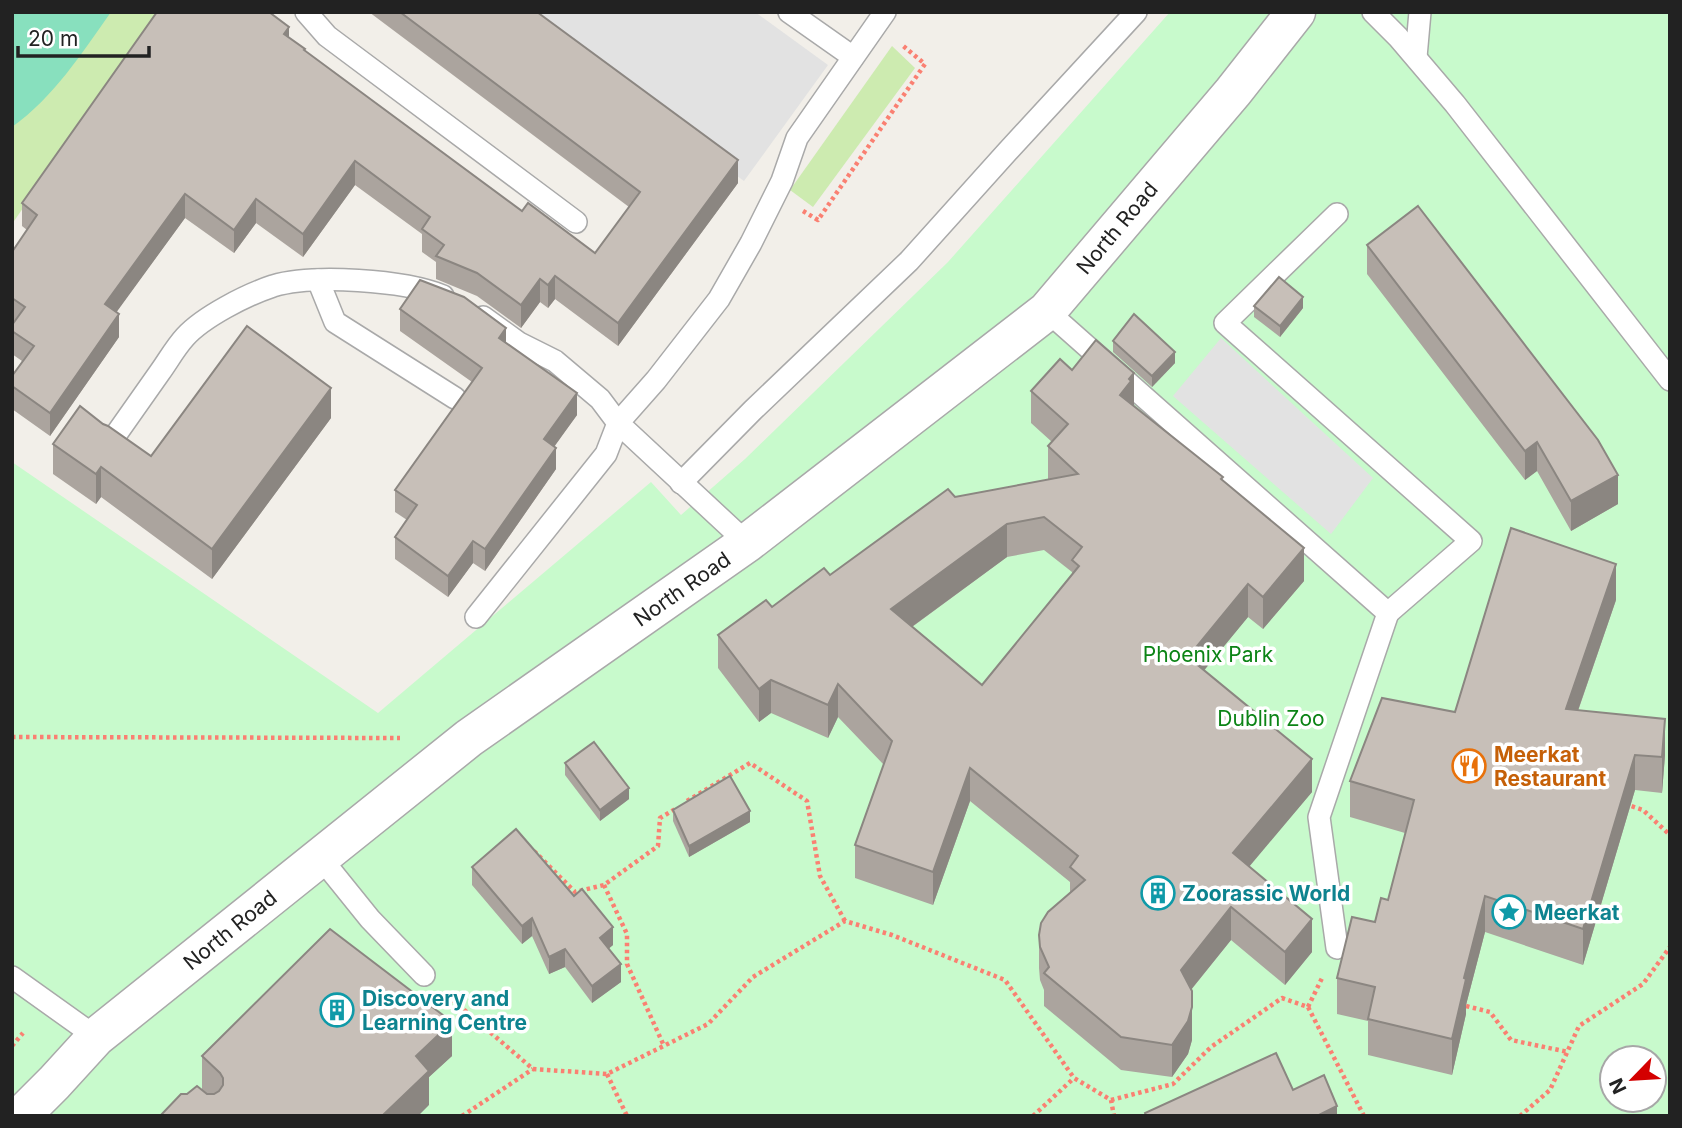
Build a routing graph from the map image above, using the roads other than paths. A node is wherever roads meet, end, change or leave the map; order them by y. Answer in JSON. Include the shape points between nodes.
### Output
{"nodes":[{"id":1,"x":306,"y":12,"type":"edge"},
{"id":2,"x":789,"y":12,"type":"edge"},
{"id":3,"x":1136,"y":12,"type":"edge"},
{"id":4,"x":1296,"y":12,"type":"edge"},
{"id":5,"x":1373,"y":12,"type":"edge"},
{"id":6,"x":1420,"y":12,"type":"edge"},
{"id":7,"x":880,"y":18,"type":"edge"},
{"id":8,"x":853,"y":57,"type":"junction"},
{"id":9,"x":1416,"y":57,"type":"junction"},
{"id":10,"x":1338,"y":214,"type":"dead end"},
{"id":11,"x":576,"y":222,"type":"dead end"},
{"id":12,"x":318,"y":280,"type":"junction"},
{"id":13,"x":1047,"y":311,"type":"junction"},
{"id":14,"x":1670,"y":380,"type":"edge"},
{"id":15,"x":455,"y":398,"type":"dead end"},
{"id":16,"x":618,"y":422,"type":"junction"},
{"id":17,"x":110,"y":443,"type":"edge"},
{"id":18,"x":681,"y":483,"type":"junction"},
{"id":19,"x":747,"y":543,"type":"junction"},
{"id":20,"x":1388,"y":613,"type":"junction"},
{"id":21,"x":476,"y":617,"type":"dead end"},
{"id":22,"x":320,"y":857,"type":"junction"},
{"id":23,"x":1337,"y":948,"type":"dead end"},
{"id":24,"x":424,"y":975,"type":"road end"},
{"id":25,"x":12,"y":977,"type":"edge"},
{"id":26,"x":96,"y":1037,"type":"junction"},
{"id":27,"x":21,"y":1116,"type":"edge"}],
"edges":[{"from":1,"to":11,"type":"lane","via":[[327,36]]},
{"from":2,"to":8,"type":"lane"},
{"from":3,"to":18,"type":"lane","via":[[909,261]]},
{"from":4,"to":13,"type":"street","name":"North Road"},
{"from":5,"to":9,"type":"lane"},
{"from":6,"to":9,"type":"lane"},
{"from":7,"to":8,"type":"lane"},
{"from":8,"to":16,"type":"lane","via":[[797,138],[782,181],[719,299]]},
{"from":9,"to":14,"type":"lane"},
{"from":10,"to":20,"type":"lane","via":[[1225,323],[1471,541]]},
{"from":12,"to":15,"type":"lane","via":[[335,322]]},
{"from":12,"to":16,"type":"lane","via":[[425,289],[464,305],[519,343],[555,361],[600,399]]},
{"from":12,"to":17,"type":"lane","via":[[274,286],[212,315],[185,336]]},
{"from":13,"to":19,"type":"street","name":"North Road"},
{"from":13,"to":20,"type":"lane"},
{"from":16,"to":18,"type":"lane"},
{"from":16,"to":21,"type":"lane","via":[[606,454]]},
{"from":18,"to":19,"type":"lane"},
{"from":19,"to":22,"type":"street","name":"North Road","via":[[469,738]]},
{"from":20,"to":23,"type":"lane","via":[[1319,817]]},
{"from":22,"to":24,"type":"lane"},
{"from":22,"to":26,"type":"street","name":"North Road"},
{"from":25,"to":26,"type":"lane"},
{"from":26,"to":27,"type":"street","name":"North Road"}]}
